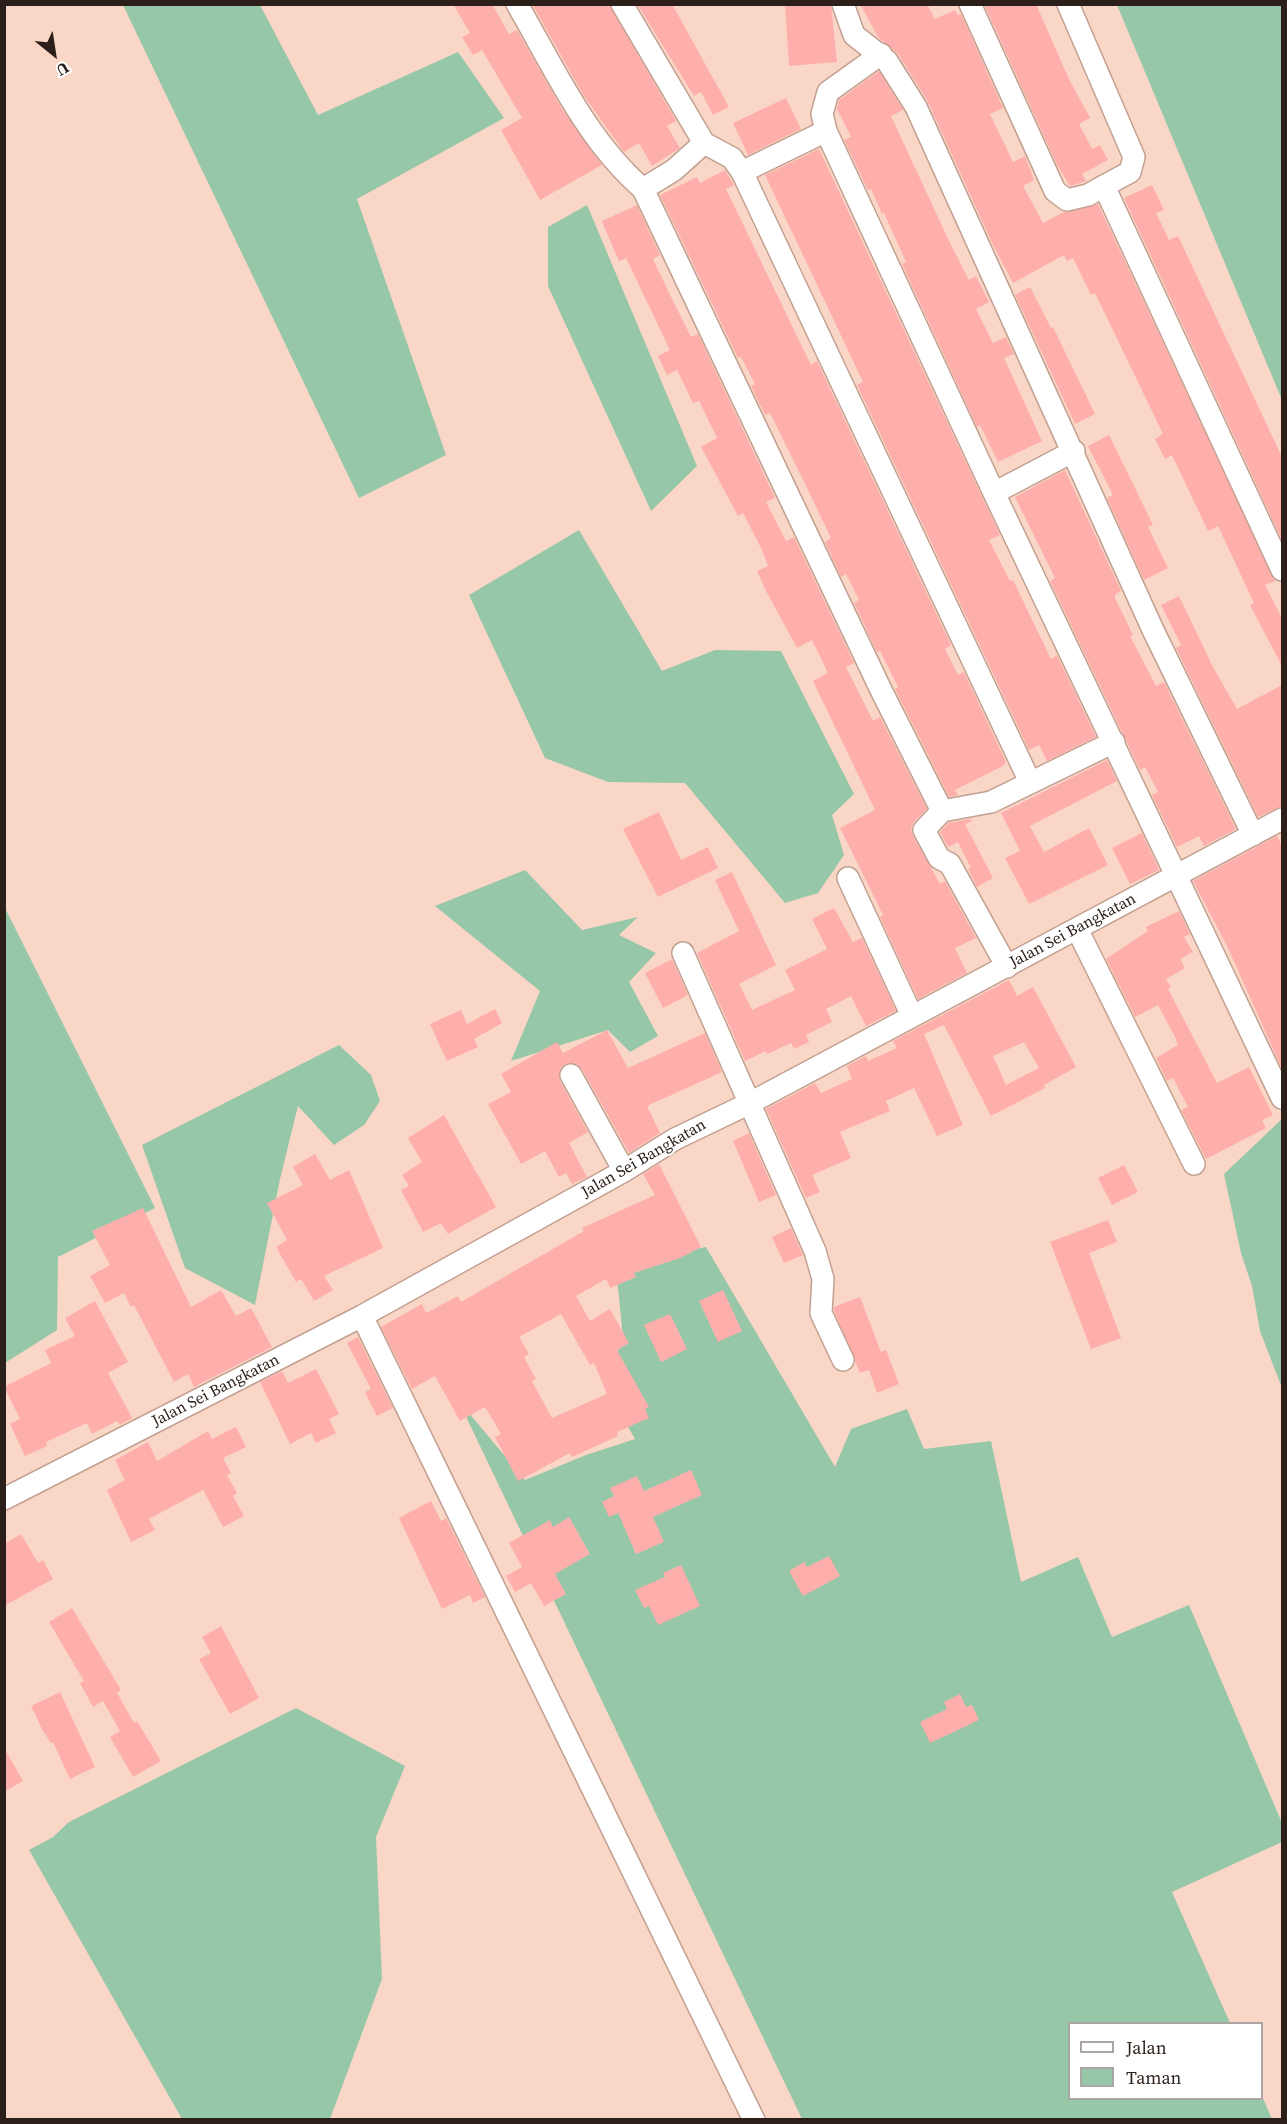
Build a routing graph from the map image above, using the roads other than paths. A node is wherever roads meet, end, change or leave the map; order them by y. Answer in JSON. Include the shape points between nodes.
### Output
{"nodes":[{"id":1,"x":518,"y":4,"type":"edge"},
{"id":2,"x":622,"y":4,"type":"edge"},
{"id":3,"x":843,"y":4,"type":"edge"},
{"id":4,"x":970,"y":4,"type":"edge"},
{"id":5,"x":1068,"y":4,"type":"edge"},
{"id":6,"x":881,"y":54,"type":"junction"},
{"id":7,"x":826,"y":131,"type":"junction"},
{"id":8,"x":704,"y":143,"type":"junction"},
{"id":9,"x":742,"y":172,"type":"junction"},
{"id":10,"x":1104,"y":186,"type":"junction"},
{"id":11,"x":643,"y":189,"type":"junction"},
{"id":12,"x":1074,"y":451,"type":"junction"},
{"id":13,"x":994,"y":493,"type":"junction"},
{"id":14,"x":1282,"y":570,"type":"edge"},
{"id":15,"x":1114,"y":742,"type":"junction"},
{"id":16,"x":1030,"y":782,"type":"junction"},
{"id":17,"x":942,"y":811,"type":"junction"},
{"id":18,"x":1282,"y":819,"type":"edge"},
{"id":19,"x":1253,"y":835,"type":"junction"},
{"id":20,"x":1178,"y":875,"type":"junction"},
{"id":21,"x":848,"y":878,"type":"dead end"},
{"id":22,"x":1077,"y":929,"type":"junction"},
{"id":23,"x":684,"y":953,"type":"dead end"},
{"id":24,"x":1007,"y":967,"type":"junction"},
{"id":25,"x":912,"y":1016,"type":"junction"},
{"id":26,"x":571,"y":1075,"type":"dead end"},
{"id":27,"x":1282,"y":1098,"type":"edge"},
{"id":28,"x":750,"y":1103,"type":"junction"},
{"id":29,"x":1194,"y":1164,"type":"dead end"},
{"id":30,"x":624,"y":1171,"type":"junction"},
{"id":31,"x":362,"y":1316,"type":"junction"},
{"id":32,"x":843,"y":1360,"type":"dead end"},
{"id":33,"x":4,"y":1499,"type":"edge"},
{"id":34,"x":754,"y":2120,"type":"edge"}],
"edges":[{"from":1,"to":11,"type":"street","via":[[573,102],[617,167]]},
{"from":2,"to":8,"type":"street"},
{"from":3,"to":6,"type":"street","via":[[855,35]]},
{"from":4,"to":10,"type":"street","via":[[1055,191],[1067,200]]},
{"from":5,"to":10,"type":"street","via":[[1133,153],[1130,171]]},
{"from":6,"to":7,"type":"street","via":[[828,92],[822,114]]},
{"from":6,"to":12,"type":"street","via":[[916,107]]},
{"from":7,"to":9,"type":"street"},
{"from":7,"to":13,"type":"street"},
{"from":8,"to":9,"type":"street","via":[[732,158]]},
{"from":8,"to":11,"type":"street","via":[[674,170]]},
{"from":9,"to":16,"type":"street"},
{"from":10,"to":14,"type":"street"},
{"from":11,"to":17,"type":"street"},
{"from":12,"to":13,"type":"street"},
{"from":12,"to":19,"type":"street","via":[[1154,630]]},
{"from":13,"to":15,"type":"street"},
{"from":15,"to":16,"type":"street"},
{"from":15,"to":20,"type":"street"},
{"from":16,"to":17,"type":"street","via":[[991,801]]},
{"from":17,"to":24,"type":"street","via":[[924,830],[939,858],[950,864]]},
{"from":18,"to":19,"type":"street","name":"Jalan Sei Bangkatan"},
{"from":19,"to":20,"type":"street","name":"Jalan Sei Bangkatan"},
{"from":20,"to":22,"type":"street","name":"Jalan Sei Bangkatan"},
{"from":20,"to":27,"type":"street"},
{"from":21,"to":25,"type":"street"},
{"from":22,"to":24,"type":"street","name":"Jalan Sei Bangkatan"},
{"from":22,"to":29,"type":"street"},
{"from":23,"to":28,"type":"street"},
{"from":24,"to":25,"type":"street","name":"Jalan Sei Bangkatan"},
{"from":25,"to":28,"type":"street","name":"Jalan Sei Bangkatan"},
{"from":26,"to":30,"type":"street"},
{"from":28,"to":30,"type":"street","name":"Jalan Sei Bangkatan","via":[[675,1139]]},
{"from":28,"to":32,"type":"street","via":[[815,1251],[823,1279],[821,1313]]},
{"from":30,"to":31,"type":"street","name":"Jalan Sei Bangkatan"},
{"from":31,"to":33,"type":"street","name":"Jalan Sei Bangkatan"},
{"from":31,"to":34,"type":"street"}]}
